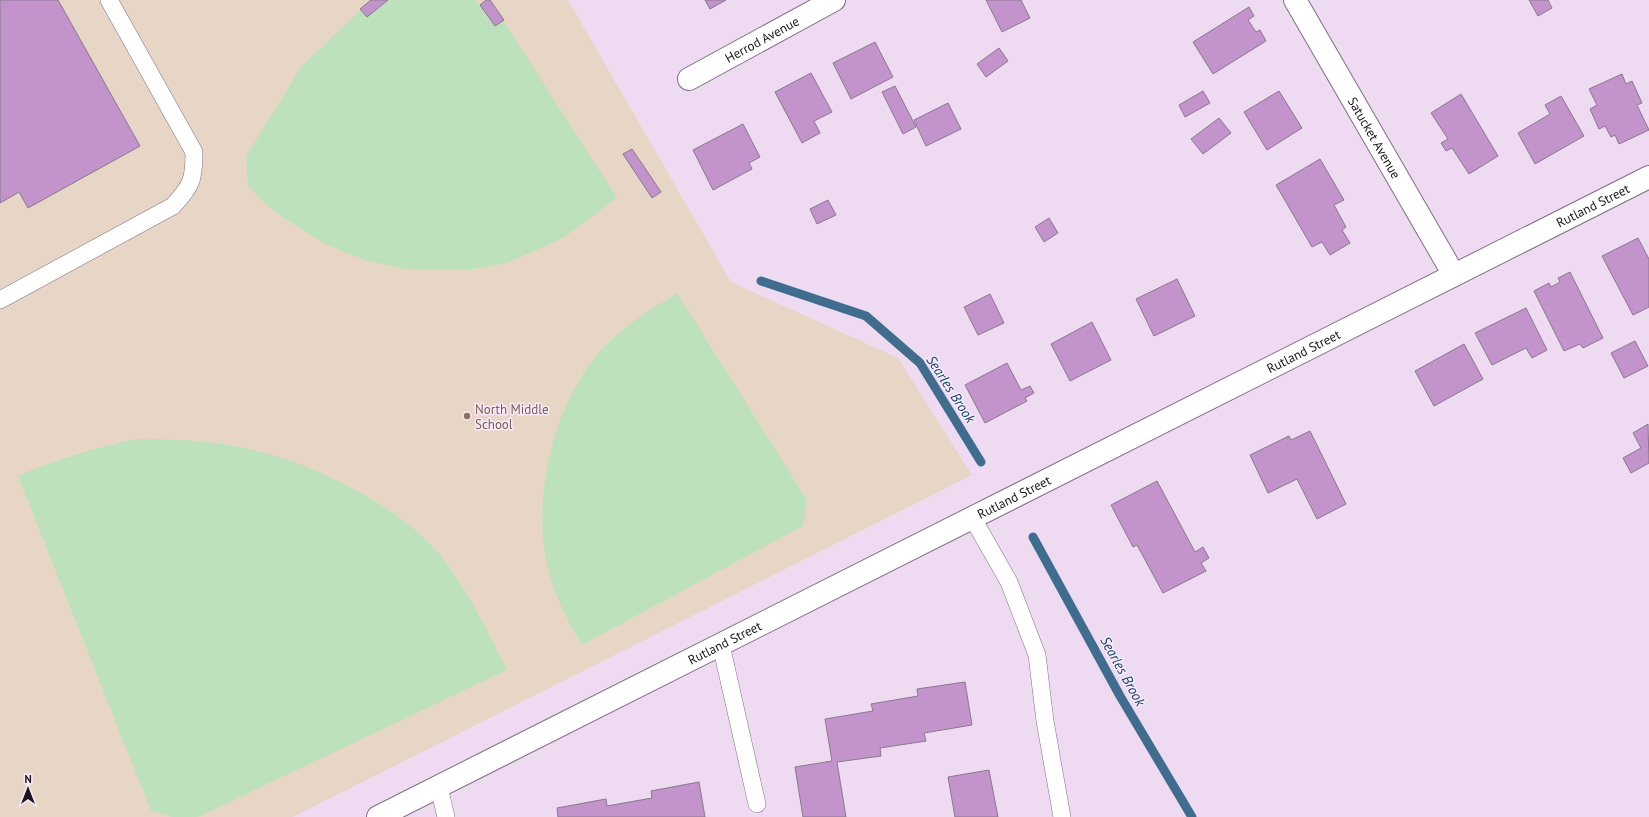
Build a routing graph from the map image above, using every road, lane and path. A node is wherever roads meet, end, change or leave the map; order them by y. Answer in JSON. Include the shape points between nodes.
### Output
{"nodes":[{"id":1,"x":109,"y":0,"type":"edge"},
{"id":2,"x":834,"y":0,"type":"edge"},
{"id":3,"x":1295,"y":0,"type":"edge"},
{"id":4,"x":689,"y":79,"type":"dead end"},
{"id":5,"x":1649,"y":177,"type":"edge"},
{"id":6,"x":1454,"y":275,"type":"junction"},
{"id":7,"x":0,"y":300,"type":"edge"},
{"id":8,"x":972,"y":517,"type":"junction"},
{"id":9,"x":721,"y":644,"type":"junction"},
{"id":10,"x":439,"y":786,"type":"junction"},
{"id":11,"x":757,"y":804,"type":"dead end"},
{"id":12,"x":378,"y":817,"type":"edge"},
{"id":13,"x":446,"y":817,"type":"edge"},
{"id":14,"x":1062,"y":817,"type":"edge"}],
"edges":[{"from":1,"to":7,"type":"lane","via":[[194,152],[194,171],[188,189],[173,206]]},
{"from":2,"to":4,"type":"street","name":"Herrod Avenue"},
{"from":3,"to":6,"type":"street","name":"Satucket Avenue"},
{"from":5,"to":6,"type":"street","name":"Rutland Street"},
{"from":6,"to":8,"type":"street","name":"Rutland Street"},
{"from":8,"to":9,"type":"street","name":"Rutland Street"},
{"from":8,"to":14,"type":"lane","via":[[1009,582],[1037,655],[1045,721]]},
{"from":9,"to":10,"type":"street","name":"Rutland Street"},
{"from":9,"to":11,"type":"lane"},
{"from":10,"to":12,"type":"street","name":"Rutland Street"},
{"from":10,"to":13,"type":"lane"}]}
